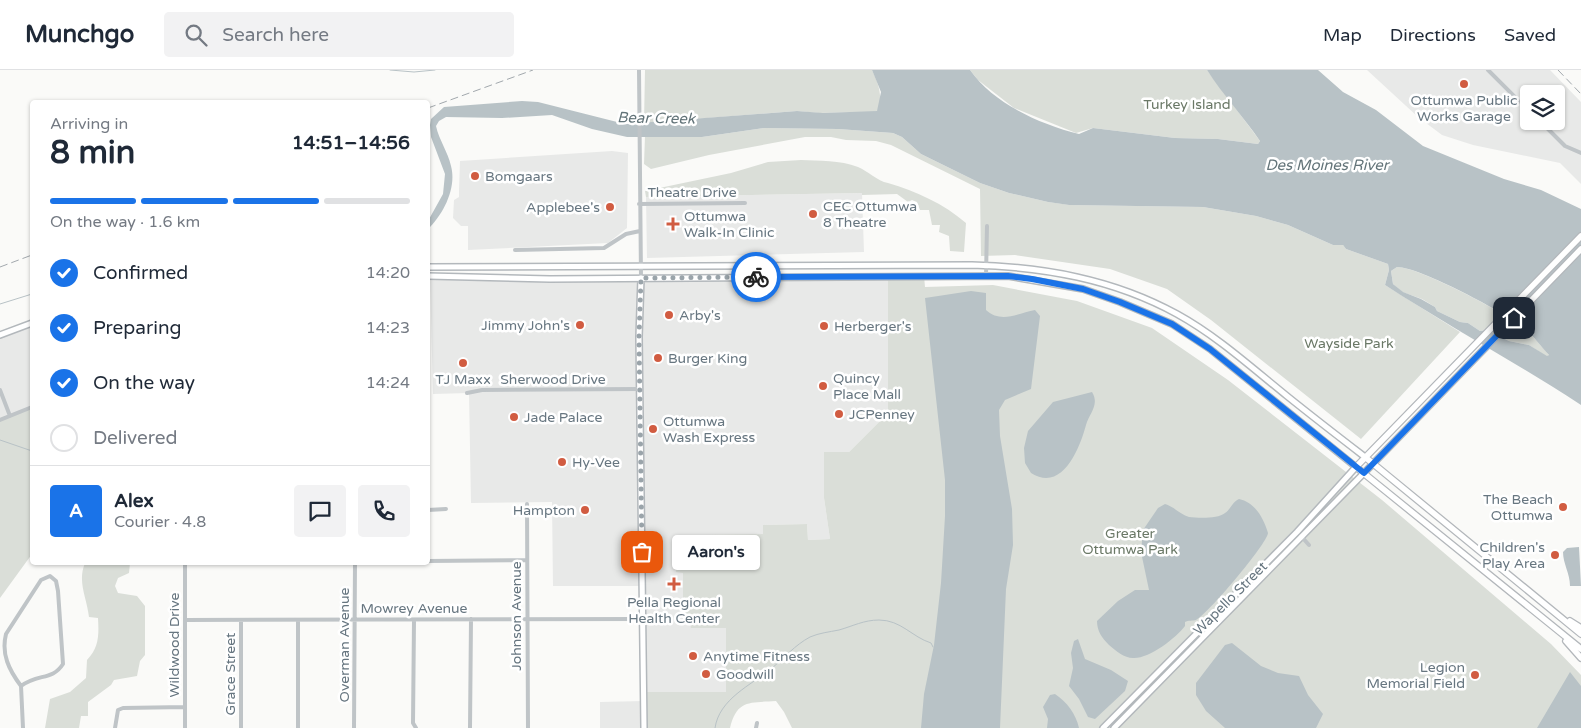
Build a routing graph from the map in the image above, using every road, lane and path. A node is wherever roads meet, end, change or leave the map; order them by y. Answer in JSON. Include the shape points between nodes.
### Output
{"nodes":[{"id":1,"x":639,"y":70,"type":"edge"},
{"id":2,"x":1488,"y":70,"type":"edge"},
{"id":3,"x":1520,"y":102,"type":"edge"},
{"id":4,"x":1549,"y":130,"type":"edge"},
{"id":5,"x":1581,"y":153,"type":"edge"},
{"id":6,"x":640,"y":204,"type":"junction"},
{"id":7,"x":745,"y":204,"type":"dead end"},
{"id":8,"x":987,"y":226,"type":"dead end"},
{"id":9,"x":640,"y":231,"type":"junction"},
{"id":10,"x":1581,"y":236,"type":"edge"},
{"id":11,"x":1581,"y":249,"type":"edge"},
{"id":12,"x":515,"y":250,"type":"dead end"},
{"id":13,"x":986,"y":265,"type":"junction"},
{"id":14,"x":641,"y":266,"type":"junction"},
{"id":15,"x":430,"y":267,"type":"edge"},
{"id":16,"x":430,"y":276,"type":"edge"},
{"id":17,"x":986,"y":276,"type":"junction"},
{"id":18,"x":641,"y":278,"type":"junction"},
{"id":19,"x":30,"y":324,"type":"edge"},
{"id":20,"x":0,"y":335,"type":"edge"},
{"id":21,"x":640,"y":389,"type":"junction"},
{"id":22,"x":0,"y":390,"type":"edge"},
{"id":23,"x":467,"y":392,"type":"dead end"},
{"id":24,"x":30,"y":408,"type":"edge"},
{"id":25,"x":10,"y":416,"type":"junction"},
{"id":26,"x":0,"y":420,"type":"edge"},
{"id":27,"x":1365,"y":457,"type":"junction"},
{"id":28,"x":1373,"y":464,"type":"junction"},
{"id":29,"x":1356,"y":467,"type":"junction"},
{"id":30,"x":1364,"y":473,"type":"junction"},
{"id":31,"x":526,"y":504,"type":"dead end"},
{"id":32,"x":430,"y":510,"type":"edge"},
{"id":33,"x":446,"y":510,"type":"dead end"},
{"id":34,"x":1301,"y":536,"type":"junction"},
{"id":35,"x":1309,"y":544,"type":"dead end"},
{"id":36,"x":527,"y":560,"type":"junction"},
{"id":37,"x":430,"y":561,"type":"edge"},
{"id":38,"x":184,"y":565,"type":"edge"},
{"id":39,"x":355,"y":565,"type":"edge"},
{"id":40,"x":1553,"y":612,"type":"junction"},
{"id":41,"x":470,"y":619,"type":"junction"},
{"id":42,"x":527,"y":619,"type":"junction"},
{"id":43,"x":643,"y":619,"type":"junction"},
{"id":44,"x":1543,"y":619,"type":"junction"},
{"id":45,"x":185,"y":620,"type":"junction"},
{"id":46,"x":241,"y":620,"type":"junction"},
{"id":47,"x":298,"y":620,"type":"junction"},
{"id":48,"x":354,"y":620,"type":"junction"},
{"id":49,"x":414,"y":620,"type":"junction"},
{"id":50,"x":1581,"y":628,"type":"edge"},
{"id":51,"x":1581,"y":634,"type":"edge"},
{"id":52,"x":1581,"y":649,"type":"edge"},
{"id":53,"x":1581,"y":658,"type":"edge"},
{"id":54,"x":21,"y":686,"type":"junction"},
{"id":55,"x":185,"y":707,"type":"junction"},
{"id":56,"x":757,"y":723,"type":"dead end"},
{"id":57,"x":415,"y":727,"type":"edge"},
{"id":58,"x":23,"y":728,"type":"edge"},
{"id":59,"x":115,"y":728,"type":"edge"},
{"id":60,"x":185,"y":728,"type":"edge"},
{"id":61,"x":241,"y":728,"type":"edge"},
{"id":62,"x":298,"y":728,"type":"edge"},
{"id":63,"x":354,"y":728,"type":"edge"},
{"id":64,"x":470,"y":728,"type":"edge"},
{"id":65,"x":528,"y":728,"type":"edge"},
{"id":66,"x":644,"y":728,"type":"edge"},
{"id":67,"x":756,"y":728,"type":"edge"},
{"id":68,"x":1103,"y":728,"type":"edge"},
{"id":69,"x":1114,"y":728,"type":"edge"}],
"edges":[{"from":1,"to":6,"type":"street"},
{"from":2,"to":3,"type":"street"},
{"from":4,"to":5,"type":"street","via":[[1565,146]]},
{"from":6,"to":7,"type":"street","name":"Theatre Drive"},
{"from":6,"to":9,"type":"street"},
{"from":8,"to":13,"type":"street"},
{"from":9,"to":12,"type":"street","via":[[626,234],[604,248]]},
{"from":9,"to":14,"type":"street"},
{"from":10,"to":27,"type":"highway"},
{"from":11,"to":28,"type":"highway"},
{"from":13,"to":14,"type":"main road"},
{"from":13,"to":17,"type":"street"},
{"from":13,"to":27,"type":"main road","via":[[1019,266],[1074,275],[1112,286],[1177,314],[1243,360]]},
{"from":14,"to":15,"type":"main road"},
{"from":14,"to":18,"type":"street"},
{"from":16,"to":18,"type":"main road"},
{"from":17,"to":18,"type":"main road"},
{"from":17,"to":29,"type":"main road","via":[[1032,279],[1083,289],[1172,324],[1210,349]]},
{"from":18,"to":21,"type":"main road"},
{"from":19,"to":20,"type":"main road"},
{"from":21,"to":23,"type":"street","name":"Sherwood Drive"},
{"from":21,"to":43,"type":"main road"},
{"from":22,"to":25,"type":"street"},
{"from":24,"to":25,"type":"street"},
{"from":25,"to":26,"type":"street"},
{"from":27,"to":28,"type":"highway"},
{"from":27,"to":29,"type":"highway"},
{"from":28,"to":30,"type":"highway"},
{"from":28,"to":40,"type":"highway"},
{"from":29,"to":30,"type":"highway"},
{"from":29,"to":68,"type":"main road","name":"Wapello Street"},
{"from":30,"to":34,"type":"main road","name":"Wapello Street"},
{"from":30,"to":44,"type":"highway"},
{"from":31,"to":36,"type":"street","name":"Johnson Avenue"},
{"from":32,"to":33,"type":"street"},
{"from":34,"to":35,"type":"street"},
{"from":34,"to":69,"type":"main road","name":"Wapello Street"},
{"from":36,"to":37,"type":"street"},
{"from":36,"to":42,"type":"street","name":"Johnson Avenue"},
{"from":38,"to":45,"type":"street","name":"Wildwood Drive"},
{"from":39,"to":48,"type":"street","name":"Overman Avenue"},
{"from":40,"to":50,"type":"highway"},
{"from":40,"to":51,"type":"highway"},
{"from":41,"to":42,"type":"street","name":"Mowrey Avenue"},
{"from":41,"to":49,"type":"street","name":"Mowrey Avenue"},
{"from":41,"to":64,"type":"street"},
{"from":42,"to":43,"type":"street","name":"Mowrey Avenue"},
{"from":42,"to":65,"type":"street","name":"Johnson Avenue"},
{"from":43,"to":66,"type":"main road"},
{"from":44,"to":52,"type":"highway"},
{"from":44,"to":53,"type":"highway"},
{"from":45,"to":46,"type":"street","name":"Mowrey Avenue"},
{"from":45,"to":55,"type":"street","name":"Wildwood Drive"},
{"from":46,"to":47,"type":"street","name":"Mowrey Avenue"},
{"from":46,"to":61,"type":"street","name":"Grace Street"},
{"from":47,"to":48,"type":"street","name":"Mowrey Avenue"},
{"from":47,"to":62,"type":"street"},
{"from":48,"to":49,"type":"street","name":"Mowrey Avenue"},
{"from":48,"to":63,"type":"street","name":"Overman Avenue"},
{"from":49,"to":57,"type":"street"},
{"from":54,"to":54,"type":"street","via":[[6,661],[6,634],[41,580],[50,576],[56,581],[58,591],[63,664],[53,675],[31,679]]},
{"from":54,"to":58,"type":"street"},
{"from":55,"to":59,"type":"street","via":[[123,708],[118,710]]},
{"from":55,"to":60,"type":"street","name":"Wildwood Drive"},
{"from":56,"to":67,"type":"street"}]}
